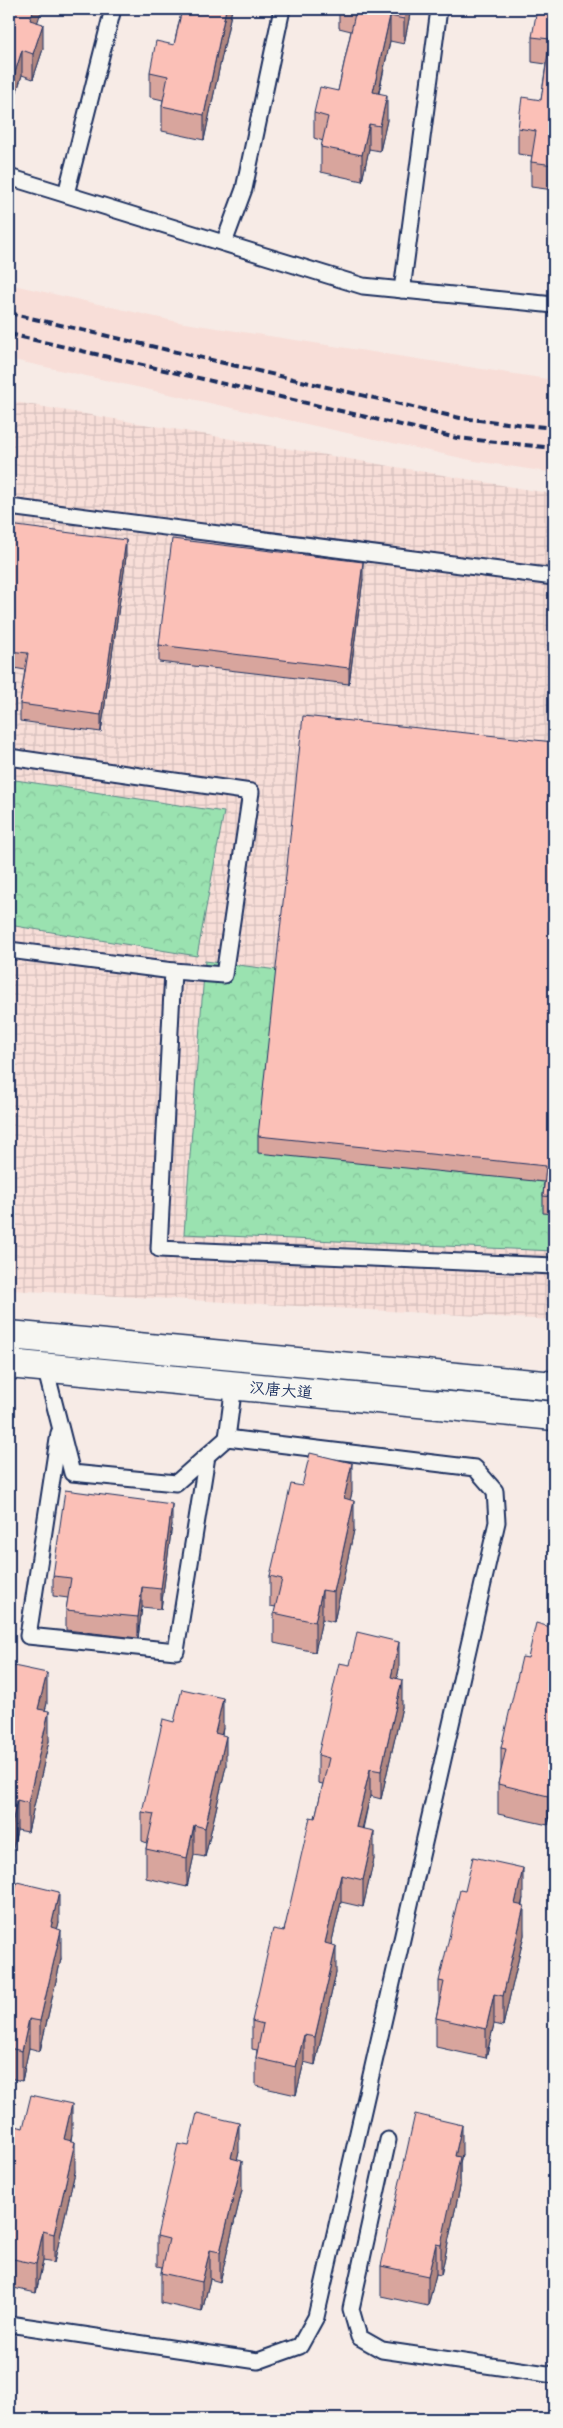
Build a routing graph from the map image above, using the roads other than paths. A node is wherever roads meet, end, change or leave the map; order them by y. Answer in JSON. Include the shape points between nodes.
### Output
{"nodes":[{"id":1,"x":113,"y":9,"type":"edge"},
{"id":2,"x":282,"y":9,"type":"edge"},
{"id":3,"x":439,"y":9,"type":"edge"},
{"id":4,"x":9,"y":177,"type":"edge"},
{"id":5,"x":66,"y":194,"type":"junction"},
{"id":6,"x":224,"y":243,"type":"junction"},
{"id":7,"x":402,"y":290,"type":"junction"},
{"id":8,"x":554,"y":305,"type":"edge"},
{"id":9,"x":9,"y":507,"type":"edge"},
{"id":10,"x":554,"y":577,"type":"edge"},
{"id":11,"x":9,"y":757,"type":"edge"},
{"id":12,"x":9,"y":950,"type":"edge"},
{"id":13,"x":173,"y":971,"type":"junction"},
{"id":14,"x":554,"y":1266,"type":"edge"},
{"id":15,"x":9,"y":1335,"type":"edge"},
{"id":16,"x":9,"y":1364,"type":"edge"},
{"id":17,"x":45,"y":1367,"type":"junction"},
{"id":18,"x":234,"y":1385,"type":"junction"},
{"id":19,"x":554,"y":1386,"type":"edge"},
{"id":20,"x":554,"y":1416,"type":"edge"},
{"id":21,"x":60,"y":1427,"type":"junction"},
{"id":22,"x":227,"y":1438,"type":"junction"},
{"id":23,"x":207,"y":1456,"type":"junction"},
{"id":24,"x":388,"y":2140,"type":"dead end"},
{"id":25,"x":9,"y":2324,"type":"edge"},
{"id":26,"x":554,"y":2375,"type":"edge"}],
"edges":[{"from":1,"to":5,"type":"lane"},
{"from":2,"to":6,"type":"lane","via":[[244,189]]},
{"from":3,"to":7,"type":"lane"},
{"from":4,"to":5,"type":"lane"},
{"from":5,"to":6,"type":"lane"},
{"from":6,"to":7,"type":"lane","via":[[363,286]]},
{"from":7,"to":8,"type":"lane"},
{"from":9,"to":10,"type":"lane"},
{"from":11,"to":13,"type":"lane","via":[[251,792],[224,975]]},
{"from":12,"to":13,"type":"lane"},
{"from":13,"to":14,"type":"lane","via":[[158,1249]]},
{"from":15,"to":19,"type":"main road","name":"汉唐大道"},
{"from":16,"to":17,"type":"main road","name":"汉唐大道"},
{"from":17,"to":18,"type":"main road","name":"汉唐大道"},
{"from":17,"to":21,"type":"lane"},
{"from":18,"to":20,"type":"main road","name":"汉唐大道"},
{"from":18,"to":22,"type":"lane"},
{"from":21,"to":23,"type":"lane","via":[[72,1473],[176,1483]]},
{"from":21,"to":23,"type":"lane","via":[[28,1636],[176,1651]]},
{"from":22,"to":23,"type":"lane"},
{"from":22,"to":25,"type":"lane","via":[[476,1468],[495,1491],[497,1522],[316,2317],[300,2346],[258,2360]]},
{"from":24,"to":26,"type":"lane","via":[[351,2309],[360,2337],[382,2350]]}]}
